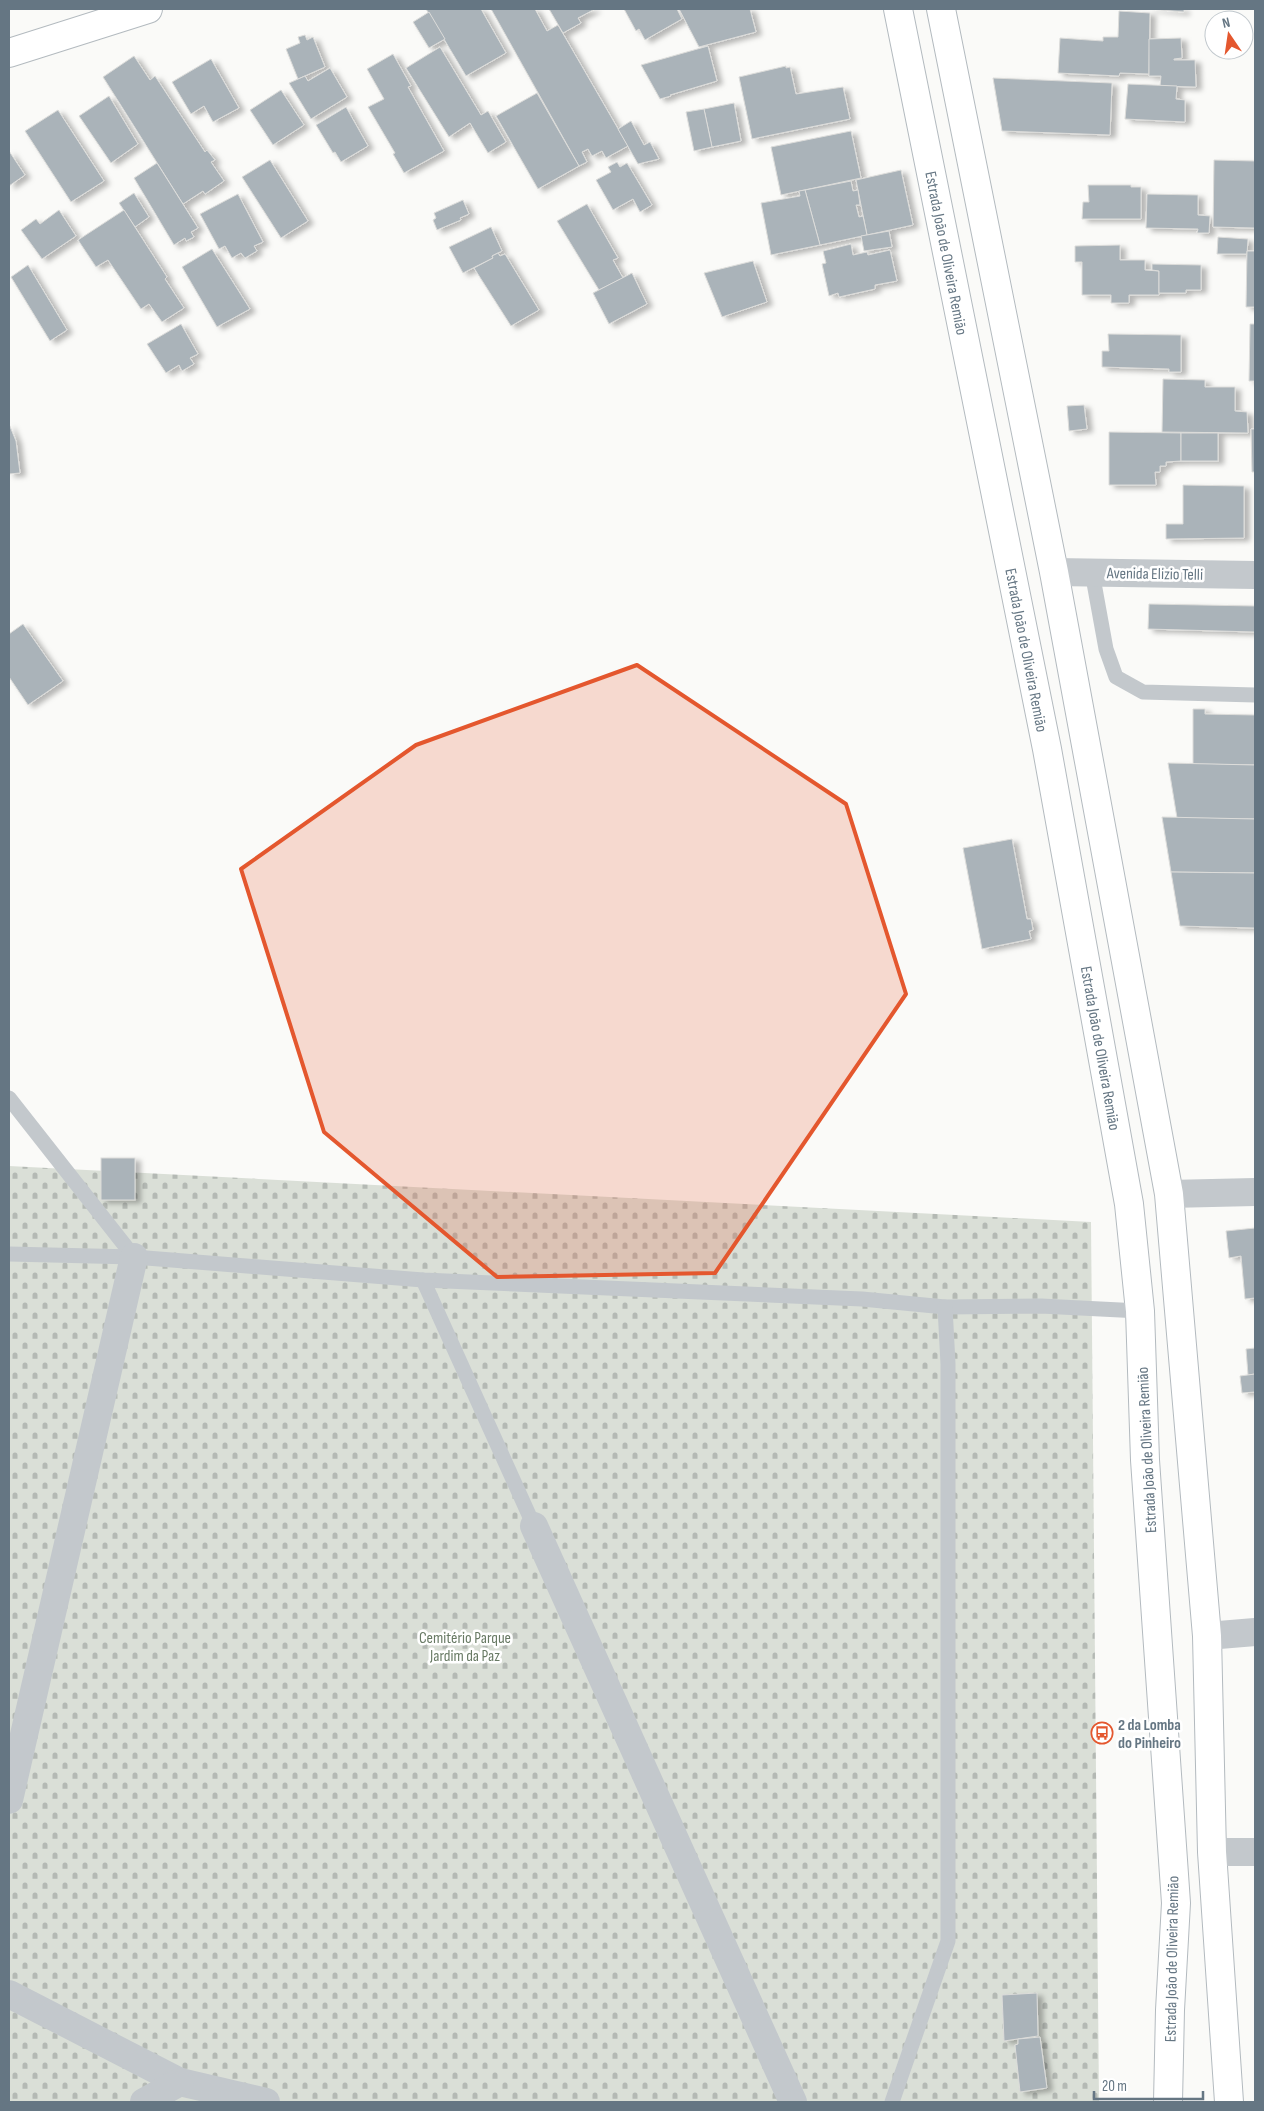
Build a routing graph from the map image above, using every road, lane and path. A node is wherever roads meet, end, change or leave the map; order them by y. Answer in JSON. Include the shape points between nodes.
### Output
{"nodes":[{"id":1,"x":148,"y":9,"type":"edge"},
{"id":2,"x":898,"y":9,"type":"edge"},
{"id":3,"x":941,"y":9,"type":"edge"},
{"id":4,"x":9,"y":53,"type":"edge"},
{"id":5,"x":1054,"y":572,"type":"junction"},
{"id":6,"x":1092,"y":572,"type":"junction"},
{"id":7,"x":1255,"y":575,"type":"edge"},
{"id":8,"x":1255,"y":695,"type":"edge"},
{"id":9,"x":9,"y":1098,"type":"edge"},
{"id":10,"x":1255,"y":1192,"type":"edge"},
{"id":11,"x":1169,"y":1194,"type":"junction"},
{"id":12,"x":9,"y":1254,"type":"edge"},
{"id":13,"x":134,"y":1257,"type":"junction"},
{"id":14,"x":423,"y":1280,"type":"junction"},
{"id":15,"x":945,"y":1307,"type":"junction"},
{"id":16,"x":1140,"y":1310,"type":"junction"},
{"id":17,"x":534,"y":1526,"type":"joint"},
{"id":18,"x":1255,"y":1632,"type":"edge"},
{"id":19,"x":1207,"y":1636,"type":"junction"},
{"id":20,"x":9,"y":1800,"type":"edge"},
{"id":21,"x":1212,"y":1852,"type":"junction"},
{"id":22,"x":1255,"y":1852,"type":"edge"},
{"id":23,"x":9,"y":1994,"type":"edge"},
{"id":24,"x":180,"y":2082,"type":"junction"},
{"id":25,"x":144,"y":2102,"type":"edge"},
{"id":26,"x":266,"y":2102,"type":"edge"},
{"id":27,"x":793,"y":2102,"type":"edge"},
{"id":28,"x":892,"y":2102,"type":"edge"},
{"id":29,"x":1168,"y":2102,"type":"edge"},
{"id":30,"x":1229,"y":2102,"type":"edge"}],
"edges":[{"from":1,"to":4,"type":"main road"},
{"from":2,"to":16,"type":"main road","name":"Estrada João de Oliveira Remião","via":[[1047,749],[1129,1204]]},
{"from":3,"to":5,"type":"main road"},
{"from":5,"to":6,"type":"street","name":"Avenida Elizio Telli"},
{"from":5,"to":11,"type":"main road"},
{"from":6,"to":7,"type":"street","name":"Avenida Elizio Telli"},
{"from":6,"to":8,"type":"lane","via":[[1106,649],[1116,677],[1143,692]]},
{"from":9,"to":13,"type":"lane"},
{"from":10,"to":11,"type":"street"},
{"from":11,"to":19,"type":"main road"},
{"from":12,"to":13,"type":"lane"},
{"from":13,"to":14,"type":"lane"},
{"from":13,"to":20,"type":"street"},
{"from":14,"to":15,"type":"lane","via":[[862,1299]]},
{"from":14,"to":17,"type":"lane"},
{"from":15,"to":16,"type":"lane"},
{"from":15,"to":28,"type":"lane","via":[[948,1364],[948,1941]]},
{"from":16,"to":29,"type":"main road","name":"Estrada João de Oliveira Remião","via":[[1145,1460],[1176,1903]]},
{"from":17,"to":27,"type":"street"},
{"from":18,"to":19,"type":"street"},
{"from":19,"to":21,"type":"main road"},
{"from":21,"to":22,"type":"street"},
{"from":21,"to":30,"type":"main road"},
{"from":23,"to":24,"type":"street"},
{"from":24,"to":25,"type":"street"},
{"from":24,"to":26,"type":"street"}]}
